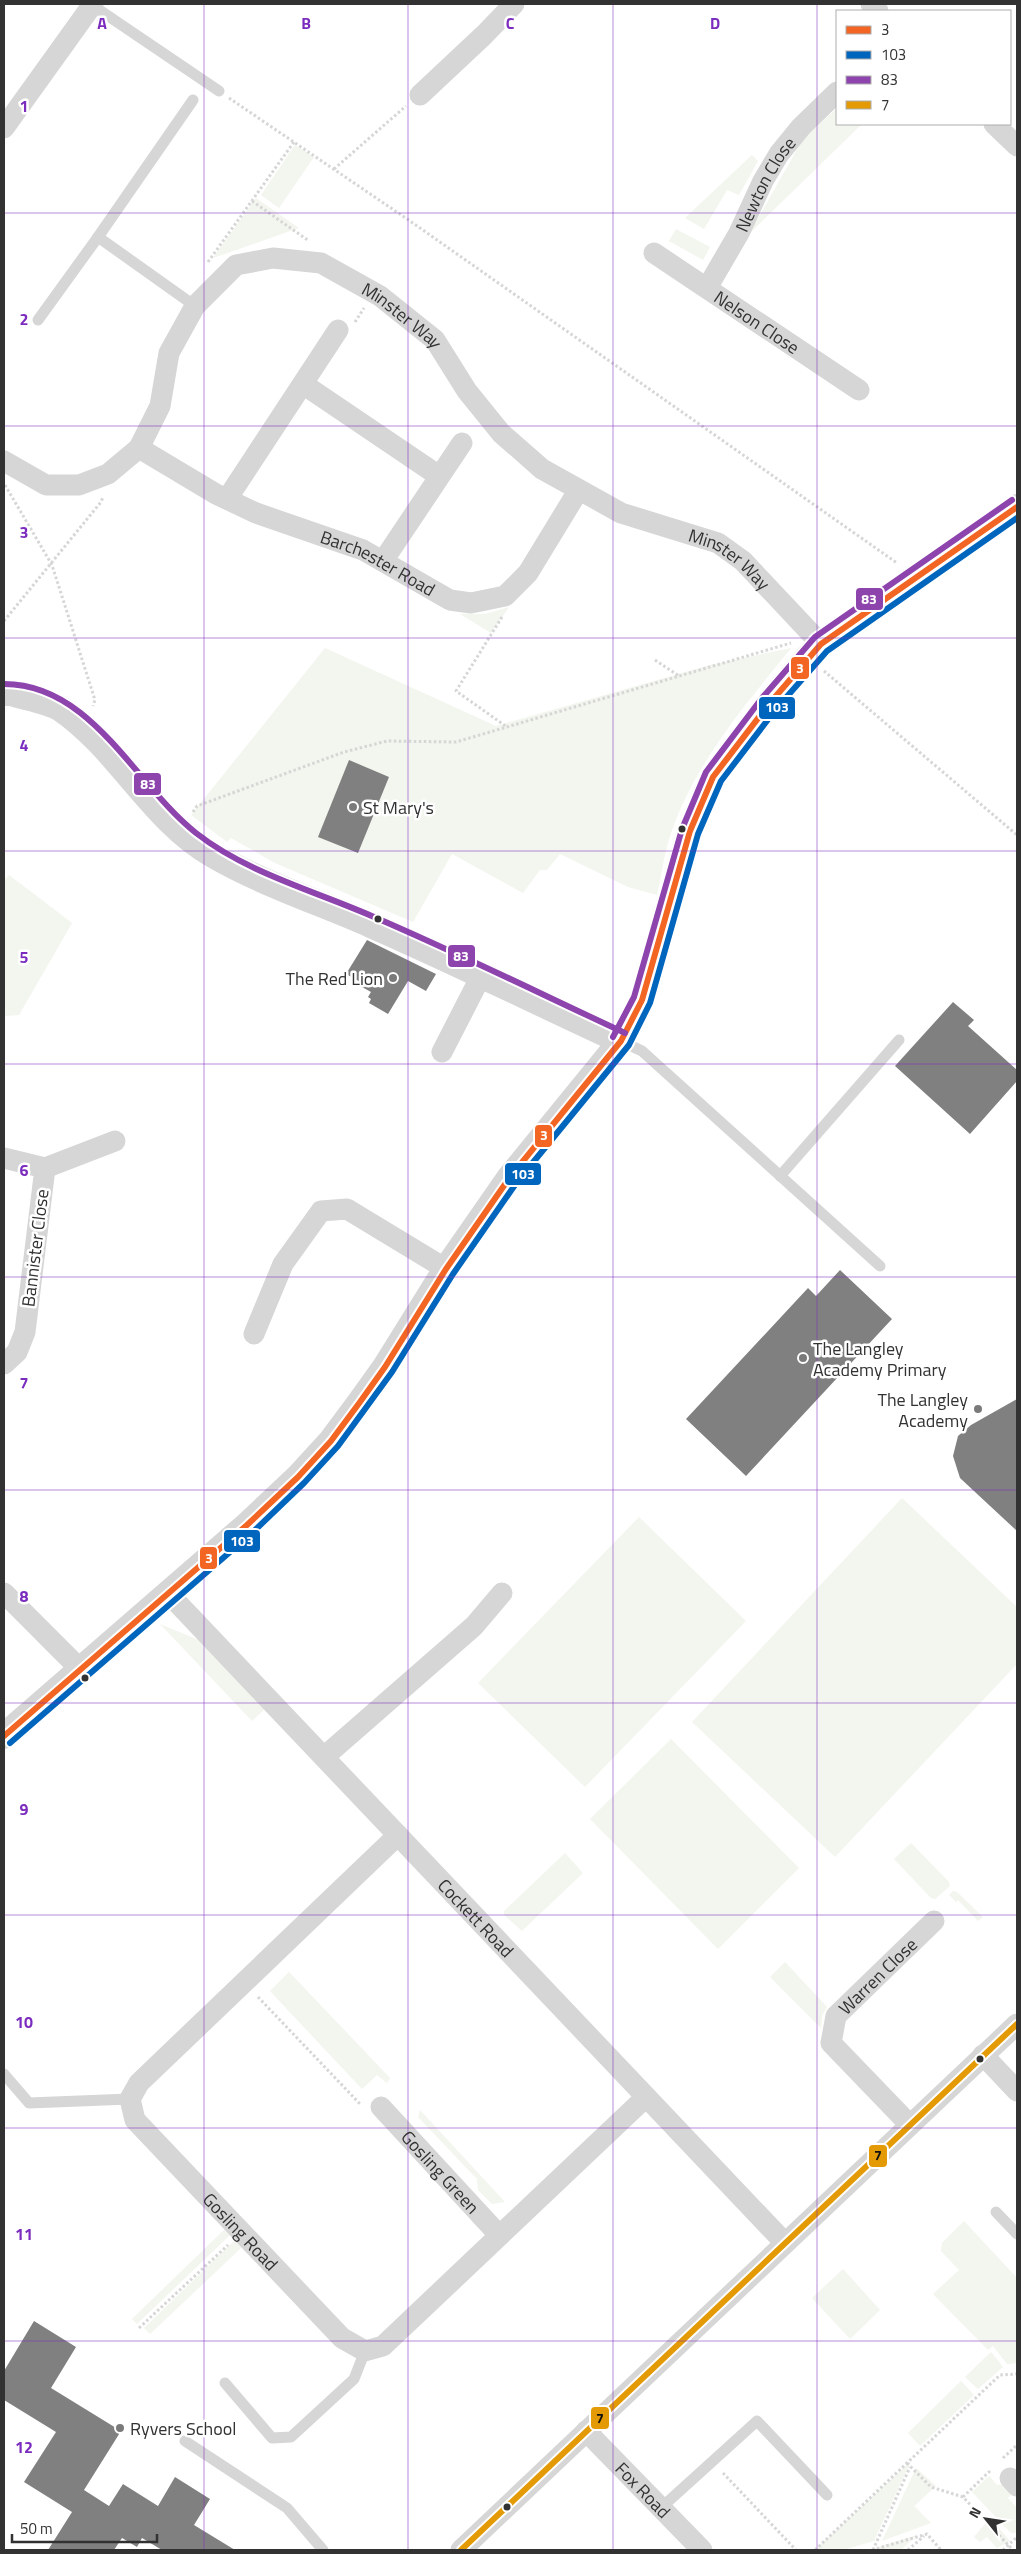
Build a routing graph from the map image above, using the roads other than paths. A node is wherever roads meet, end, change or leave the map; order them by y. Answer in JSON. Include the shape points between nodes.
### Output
{"nodes":[{"id":1,"x":93,"y":4,"type":"edge"},
{"id":2,"x":514,"y":4,"type":"edge"},
{"id":3,"x":219,"y":91,"type":"road end"},
{"id":4,"x":836,"y":93,"type":"edge"},
{"id":5,"x":420,"y":94,"type":"road end"},
{"id":6,"x":193,"y":100,"type":"dead end"},
{"id":7,"x":995,"y":125,"type":"edge"},
{"id":8,"x":4,"y":128,"type":"edge"},
{"id":9,"x":1017,"y":146,"type":"edge"},
{"id":10,"x":98,"y":236,"type":"junction"},
{"id":11,"x":654,"y":253,"type":"dead end"},
{"id":12,"x":707,"y":288,"type":"junction"},
{"id":13,"x":196,"y":306,"type":"junction"},
{"id":14,"x":38,"y":320,"type":"dead end"},
{"id":15,"x":338,"y":330,"type":"road end"},
{"id":16,"x":303,"y":384,"type":"junction"},
{"id":17,"x":859,"y":390,"type":"dead end"},
{"id":18,"x":462,"y":443,"type":"dead end"},
{"id":19,"x":139,"y":448,"type":"junction"},
{"id":20,"x":4,"y":461,"type":"edge"},
{"id":21,"x":439,"y":476,"type":"junction"},
{"id":22,"x":578,"y":491,"type":"junction"},
{"id":23,"x":227,"y":499,"type":"junction"},
{"id":24,"x":1017,"y":507,"type":"edge"},
{"id":25,"x":383,"y":561,"type":"junction"},
{"id":26,"x":815,"y":650,"type":"junction"},
{"id":27,"x":4,"y":693,"type":"edge"},
{"id":28,"x":482,"y":974,"type":"junction"},
{"id":29,"x":899,"y":1040,"type":"dead end"},
{"id":30,"x":621,"y":1042,"type":"junction"},
{"id":31,"x":442,"y":1052,"type":"dead end"},
{"id":32,"x":115,"y":1141,"type":"dead end"},
{"id":33,"x":4,"y":1158,"type":"edge"},
{"id":34,"x":45,"y":1168,"type":"junction"},
{"id":35,"x":780,"y":1176,"type":"junction"},
{"id":36,"x":880,"y":1266,"type":"dead end"},
{"id":37,"x":446,"y":1269,"type":"junction"},
{"id":38,"x":254,"y":1334,"type":"dead end"},
{"id":39,"x":4,"y":1364,"type":"edge"},
{"id":40,"x":167,"y":1592,"type":"junction"},
{"id":41,"x":502,"y":1593,"type":"dead end"},
{"id":42,"x":4,"y":1594,"type":"edge"},
{"id":43,"x":80,"y":1669,"type":"junction"},
{"id":44,"x":4,"y":1736,"type":"edge"},
{"id":45,"x":324,"y":1757,"type":"junction"},
{"id":46,"x":398,"y":1834,"type":"junction"},
{"id":47,"x":934,"y":1922,"type":"dead end"},
{"id":48,"x":1017,"y":2024,"type":"edge"},
{"id":49,"x":983,"y":2056,"type":"junction"},
{"id":50,"x":4,"y":2074,"type":"edge"},
{"id":51,"x":1017,"y":2091,"type":"edge"},
{"id":52,"x":646,"y":2097,"type":"junction"},
{"id":53,"x":130,"y":2099,"type":"junction"},
{"id":54,"x":381,"y":2107,"type":"road end"},
{"id":55,"x":910,"y":2126,"type":"junction"},
{"id":56,"x":996,"y":2212,"type":"dead end"},
{"id":57,"x":499,"y":2234,"type":"junction"},
{"id":58,"x":1017,"y":2234,"type":"edge"},
{"id":59,"x":785,"y":2244,"type":"junction"},
{"id":60,"x":365,"y":2351,"type":"junction"},
{"id":61,"x":225,"y":2383,"type":"dead end"},
{"id":62,"x":586,"y":2431,"type":"junction"},
{"id":63,"x":185,"y":2441,"type":"dead end"},
{"id":64,"x":827,"y":2495,"type":"dead end"},
{"id":65,"x":662,"y":2507,"type":"junction"},
{"id":66,"x":323,"y":2550,"type":"edge"},
{"id":67,"x":461,"y":2550,"type":"edge"},
{"id":68,"x":702,"y":2550,"type":"edge"}],
"edges":[{"from":1,"to":3,"type":"lane"},
{"from":1,"to":8,"type":"street"},
{"from":2,"to":5,"type":"street"},
{"from":4,"to":12,"type":"street","name":"Newton Close","via":[[779,154]]},
{"from":6,"to":10,"type":"lane"},
{"from":7,"to":9,"type":"street"},
{"from":10,"to":13,"type":"lane"},
{"from":10,"to":14,"type":"lane"},
{"from":11,"to":12,"type":"street","name":"Nelson Close"},
{"from":12,"to":17,"type":"street","name":"Nelson Close"},
{"from":13,"to":19,"type":"street","name":"Minster Way","via":[[168,353],[160,406]]},
{"from":13,"to":22,"type":"street","name":"Minster Way","via":[[236,265],[273,258],[321,263],[374,293],[435,340],[467,391],[501,433],[542,469]]},
{"from":15,"to":16,"type":"street"},
{"from":16,"to":21,"type":"street"},
{"from":16,"to":23,"type":"street"},
{"from":18,"to":21,"type":"street"},
{"from":19,"to":20,"type":"street","name":"Minster Way","via":[[108,474],[79,485],[46,485]]},
{"from":19,"to":23,"type":"street","name":"Barchester Road"},
{"from":21,"to":25,"type":"street"},
{"from":22,"to":25,"type":"street","name":"Barchester Road","via":[[528,573],[505,596],[472,603],[450,600]]},
{"from":22,"to":26,"type":"street","name":"Minster Way","via":[[621,513],[718,543],[743,561]]},
{"from":23,"to":25,"type":"street","name":"Barchester Road","via":[[256,513],[363,550]]},
{"from":24,"to":26,"type":"street"},
{"from":26,"to":30,"type":"street","via":[[742,736],[713,777],[690,831],[642,1000]]},
{"from":27,"to":28,"type":"street","via":[[59,708],[84,728],[179,830],[211,854],[245,872]]},
{"from":28,"to":30,"type":"street"},
{"from":28,"to":31,"type":"street"},
{"from":29,"to":35,"type":"lane"},
{"from":30,"to":35,"type":"lane","via":[[642,1051]]},
{"from":30,"to":37,"type":"street","via":[[510,1177]]},
{"from":32,"to":34,"type":"street"},
{"from":33,"to":34,"type":"street","name":"Bannister Close"},
{"from":34,"to":39,"type":"street","name":"Bannister Close","via":[[25,1332],[16,1352]]},
{"from":35,"to":36,"type":"lane"},
{"from":37,"to":38,"type":"street","via":[[347,1209],[321,1211],[283,1264]]},
{"from":37,"to":40,"type":"street","via":[[385,1367],[331,1441],[247,1525]]},
{"from":40,"to":43,"type":"street"},
{"from":40,"to":45,"type":"street","name":"Cockett Road"},
{"from":41,"to":45,"type":"street","via":[[474,1626]]},
{"from":42,"to":43,"type":"street"},
{"from":43,"to":44,"type":"street"},
{"from":45,"to":46,"type":"street","name":"Cockett Road"},
{"from":46,"to":52,"type":"street","name":"Cockett Road"},
{"from":46,"to":53,"type":"street","via":[[139,2083]]},
{"from":47,"to":55,"type":"street","name":"Warren Close","via":[[836,2016],[831,2043]]},
{"from":48,"to":49,"type":"street"},
{"from":49,"to":51,"type":"street"},
{"from":49,"to":55,"type":"street"},
{"from":50,"to":53,"type":"lane","via":[[29,2103]]},
{"from":52,"to":57,"type":"street"},
{"from":52,"to":59,"type":"street","name":"Cockett Road"},
{"from":53,"to":60,"type":"street","name":"Gosling Road","via":[[135,2120],[342,2338]]},
{"from":54,"to":57,"type":"street","name":"Gosling Green"},
{"from":55,"to":59,"type":"street"},
{"from":56,"to":58,"type":"lane"},
{"from":57,"to":60,"type":"street","via":[[383,2346]]},
{"from":59,"to":62,"type":"street"},
{"from":60,"to":61,"type":"lane","via":[[354,2379],[291,2437],[272,2438]]},
{"from":62,"to":65,"type":"street","name":"Fox Road"},
{"from":62,"to":67,"type":"street"},
{"from":63,"to":66,"type":"lane","via":[[287,2508]]},
{"from":64,"to":65,"type":"lane","via":[[757,2420]]},
{"from":65,"to":68,"type":"street","name":"Fox Road"}]}
